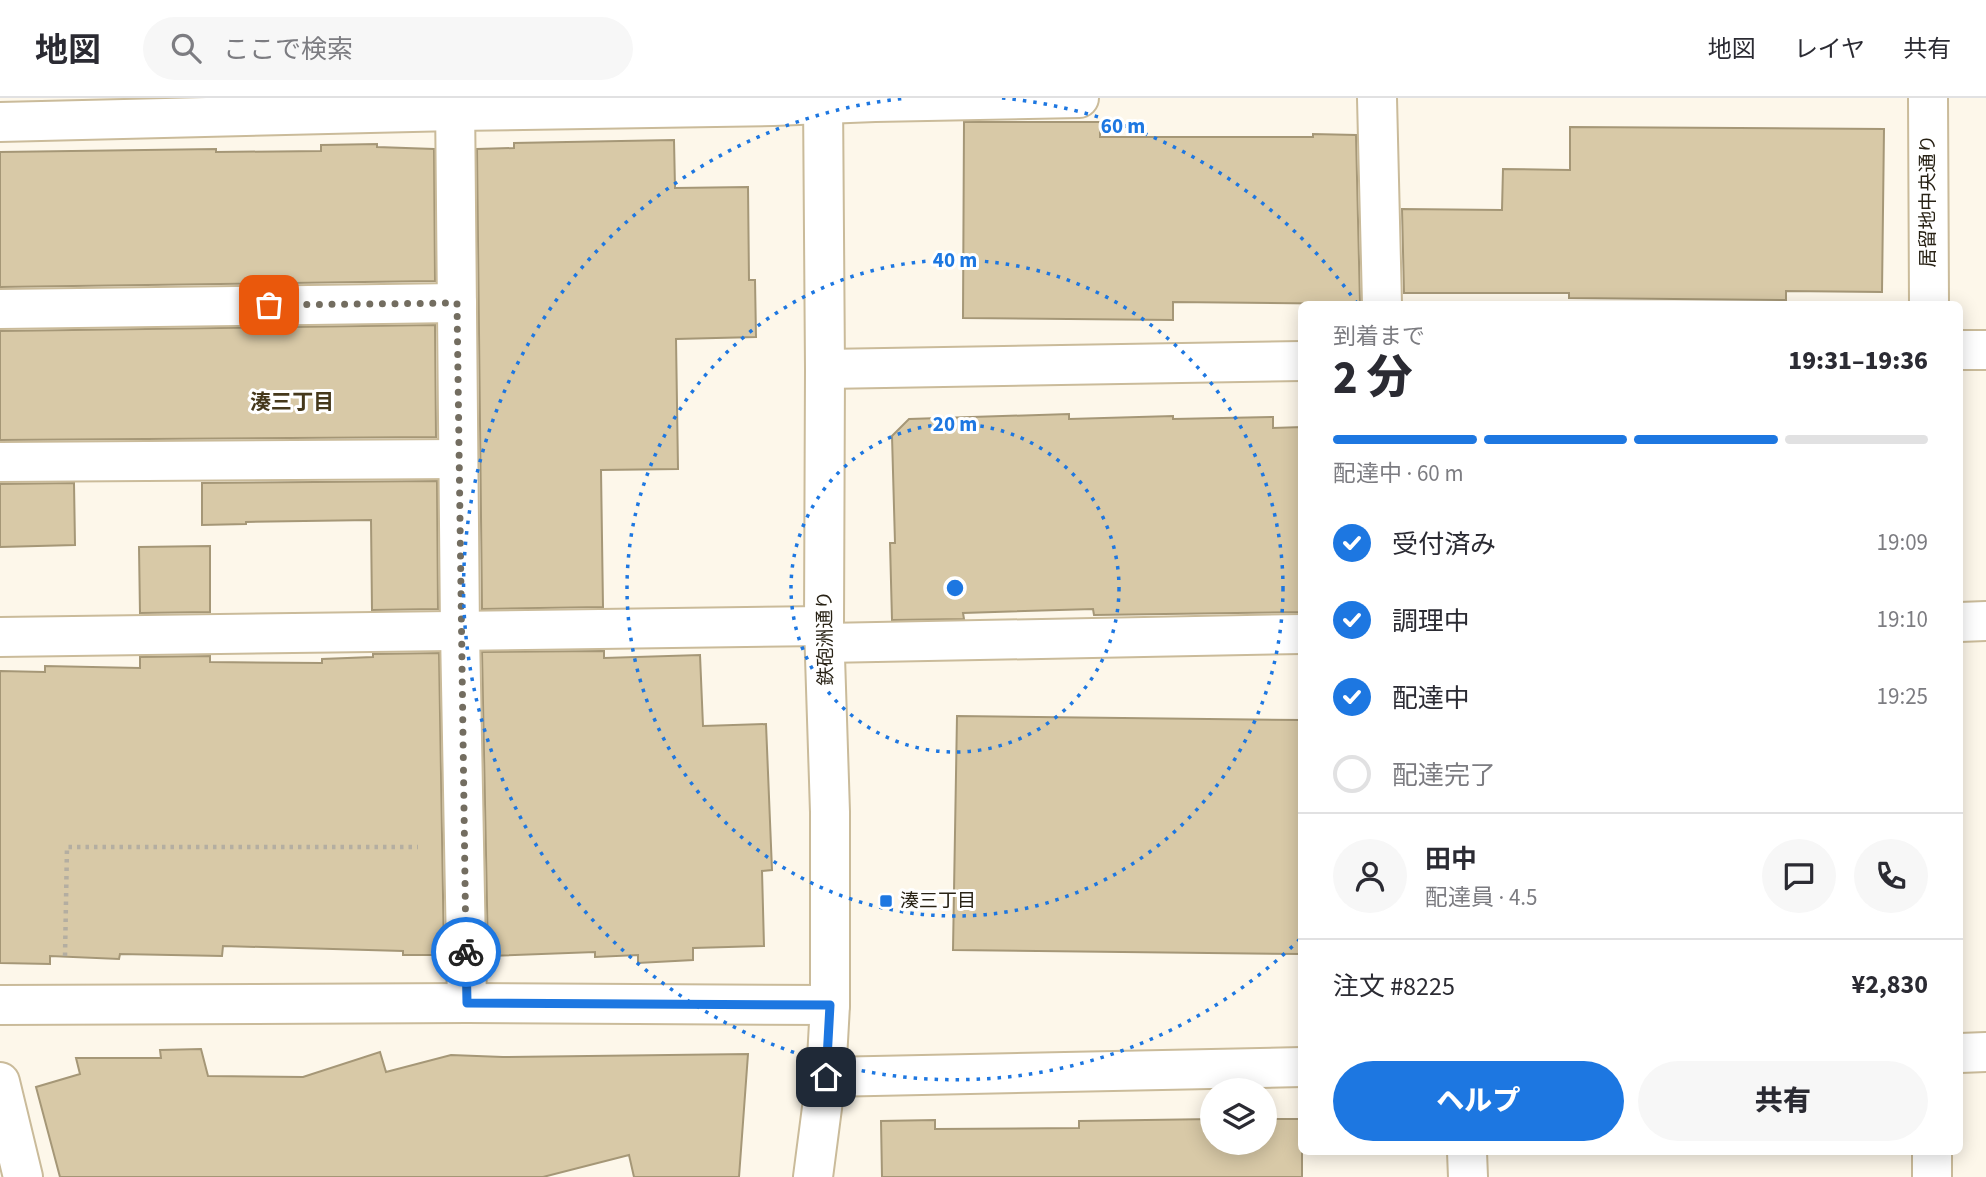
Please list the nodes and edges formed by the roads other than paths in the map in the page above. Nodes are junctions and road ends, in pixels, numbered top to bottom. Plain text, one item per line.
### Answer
1 (1079, 98) edge
2 (1377, 98) edge
3 (1928, 98) edge
4 (823, 101) edge
5 (455, 104) edge
6 (0, 122) edge
7 (1382, 301) edge
8 (1928, 301) edge
9 (457, 303) junction
10 (0, 309) edge
11 (1963, 350) edge
12 (1986, 350) edge
13 (1298, 361) edge
14 (825, 369) junction
15 (458, 459) junction
16 (0, 462) edge
17 (1986, 621) edge
18 (1963, 622) edge
19 (460, 631) junction
20 (825, 634) junction
21 (1298, 634) edge
22 (0, 637) edge
23 (467, 1003) junction
24 (0, 1005) edge
25 (830, 1005) junction
26 (1986, 1052) edge
27 (1963, 1053) edge
28 (1298, 1067) edge
29 (826, 1077) junction
30 (0, 1082) edge
31 (1468, 1155) edge
32 (1932, 1155) edge
33 (14, 1167) edge
34 (813, 1177) edge
35 (1468, 1177) edge
36 (1932, 1177) edge

1 - 4 street
2 - 7 street
3 - 8 street, 居留地中央通り
4 - 5 street
4 - 14 street, 鉄砲洲通り
5 - 6 street
5 - 9 street
9 - 10 street
9 - 15 street
11 - 12 street
13 - 14 street
14 - 20 street, 鉄砲洲通り
15 - 16 street
15 - 19 street
17 - 18 street
19 - 20 street
19 - 22 street
19 - 23 street
20 - 21 street
20 - 25 street, 鉄砲洲通り
23 - 24 street
23 - 25 street
25 - 29 street, 鉄砲洲通り
26 - 27 street
28 - 29 street
29 - 34 street, 鉄砲洲通り
30 - 33 street
31 - 35 street
32 - 36 street

